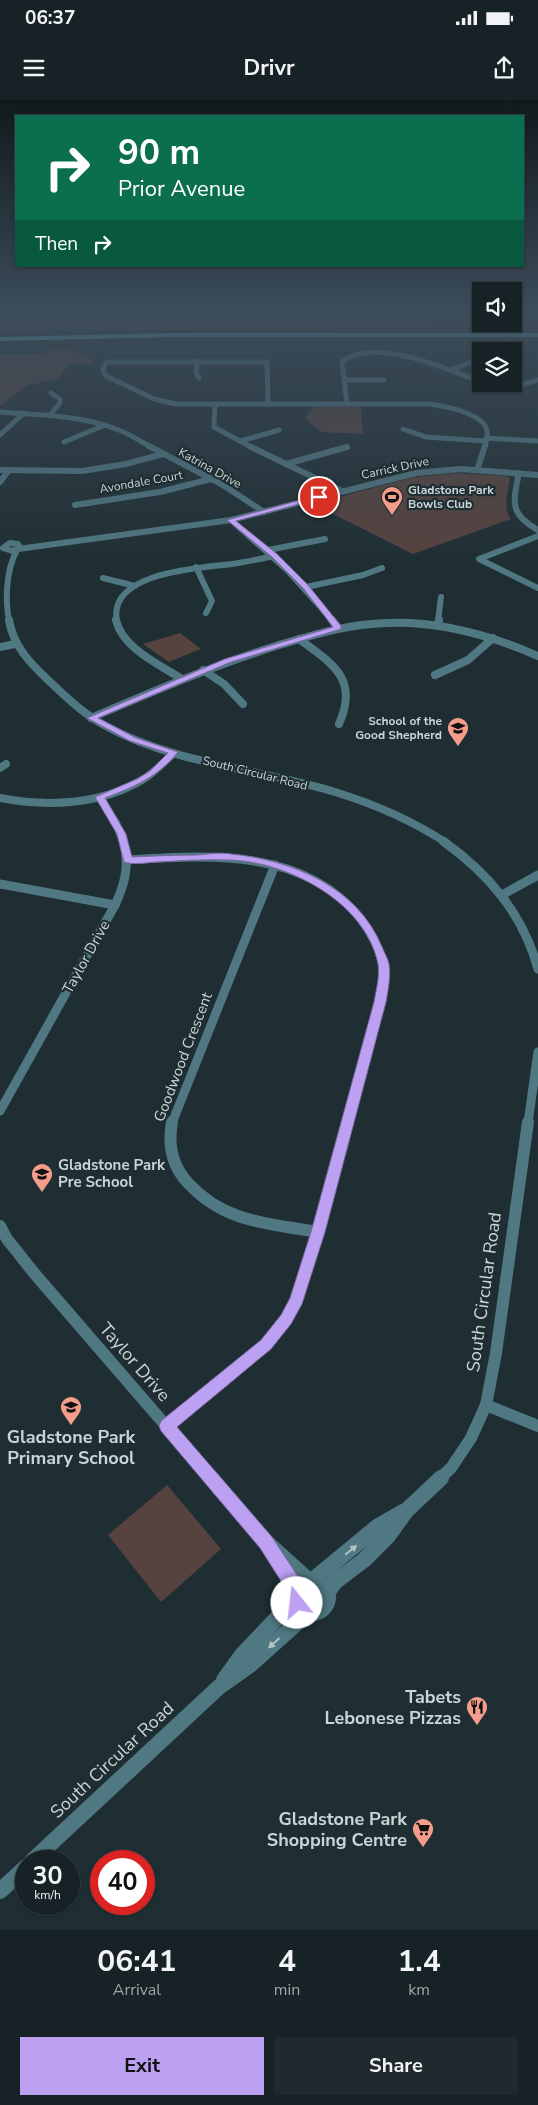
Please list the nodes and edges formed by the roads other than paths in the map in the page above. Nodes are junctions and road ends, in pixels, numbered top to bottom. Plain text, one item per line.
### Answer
1 (54, 394) edge
2 (146, 394) edge
3 (268, 394) edge
4 (346, 394) edge
5 (215, 404) junction
6 (268, 404) junction
7 (347, 404) junction
8 (0, 412) edge
9 (24, 413) junction
10 (50, 415) junction
11 (105, 425) junction
12 (403, 429) dead end
13 (279, 430) dead end
14 (0, 436) edge
15 (485, 440) junction
16 (240, 441) junction
17 (538, 441) edge
18 (64, 442) dead end
19 (347, 448) dead end
20 (163, 454) junction
21 (286, 464) junction
22 (0, 470) edge
23 (9, 470) junction
24 (477, 470) junction
25 (519, 474) junction
26 (538, 475) edge
27 (211, 479) junction
28 (0, 482) edge
29 (342, 491) junction
30 (74, 505) dead end
31 (264, 512) junction
32 (231, 520) junction
33 (538, 520) edge
34 (525, 523) junction
35 (538, 530) edge
36 (538, 536) edge
37 (325, 539) dead end
38 (3, 548) edge
39 (18, 548) junction
40 (268, 550) junction
41 (274, 556) junction
42 (11, 562) junction
43 (196, 567) junction
44 (382, 568) dead end
45 (103, 578) dead end
46 (135, 586) junction
47 (306, 587) junction
48 (538, 588) edge
49 (441, 597) dead end
50 (206, 613) dead end
51 (438, 626) junction
52 (338, 628) junction
53 (493, 638) junction
54 (299, 639) junction
55 (15, 644) junction
56 (0, 647) edge
57 (538, 656) edge
58 (203, 670) junction
59 (435, 676) dead end
60 (182, 678) junction
61 (243, 704) dead end
62 (91, 718) junction
63 (339, 724) dead end
64 (174, 752) junction
65 (100, 797) junction
66 (0, 798) edge
67 (128, 860) junction
68 (275, 865) junction
69 (538, 875) edge
70 (0, 884) edge
71 (502, 895) junction
72 (115, 905) junction
73 (538, 969) edge
74 (538, 1052) edge
75 (0, 1111) edge
76 (0, 1226) edge
77 (318, 1232) junction
78 (486, 1405) junction
79 (166, 1426) junction
80 (538, 1426) edge
81 (406, 1511) junction
82 (303, 1587) junction
83 (327, 1594) junction
84 (312, 1614) junction
85 (219, 1687) junction
86 (44, 1850) edge
87 (15, 1878) edge
88 (0, 1892) edge

1 - 10 street
2 - 5 street
3 - 6 street
4 - 7 street
5 - 6 street
5 - 16 street
6 - 7 street
7 - 15 street
8 - 9 street, Katrina Drive
9 - 10 street, Katrina Drive
9 - 14 street
10 - 11 street, Katrina Drive
11 - 18 street
11 - 20 street, Katrina Drive
12 - 15 street
13 - 16 street
15 - 17 street
15 - 24 street
16 - 21 street
19 - 21 street
20 - 23 street
20 - 27 street, Katrina Drive
21 - 29 street
22 - 23 street
23 - 28 street
24 - 25 street, Carrick Drive
24 - 29 street, Carrick Drive
25 - 26 street, Carrick Drive
25 - 34 street
27 - 30 street, Avondale Court
27 - 31 street, Katrina Drive
29 - 31 street, Carrick Drive
31 - 32 street, Carrick Drive
32 - 39 street, Carrick Drive
32 - 40 street
33 - 34 street
34 - 35 street
36 - 48 street
37 - 40 street
38 - 39 street, Carrick Drive
38 - 42 street
39 - 42 street, South Circular Road
40 - 41 street
41 - 43 street
41 - 47 street
42 - 55 street, South Circular Road
43 - 46 street
43 - 50 street
44 - 47 street
45 - 46 street
46 - 60 street
47 - 52 street
49 - 51 street
51 - 52 street
51 - 53 street
52 - 54 street
53 - 57 street
53 - 59 street
54 - 58 street
54 - 63 street
55 - 56 street
55 - 62 street, South Circular Road
58 - 60 street
58 - 61 street
60 - 62 street
62 - 64 street, South Circular Road
64 - 65 street
64 - 71 street, South Circular Road
65 - 66 street
65 - 67 street, Taylor Drive
67 - 68 street
67 - 72 street, Taylor Drive
68 - 77 street
68 - 77 street, Goodwood Crescent
69 - 71 street
70 - 72 street
71 - 73 street, South Circular Road
72 - 75 street, Taylor Drive
74 - 78 street, South Circular Road
76 - 79 street, Taylor Drive
77 - 79 street
78 - 80 street
78 - 81 street, South Circular Road
79 - 82 street, Taylor Drive
82 -> 81 street, South Circular Road
81 - 83 street, South Circular Road
82 - 83 street
82 - 84 street
82 - 85 street, South Circular Road
83 - 84 street, South Circular Road
84 -> 85 street, South Circular Road
85 - 86 street, South Circular Road
87 - 88 street

